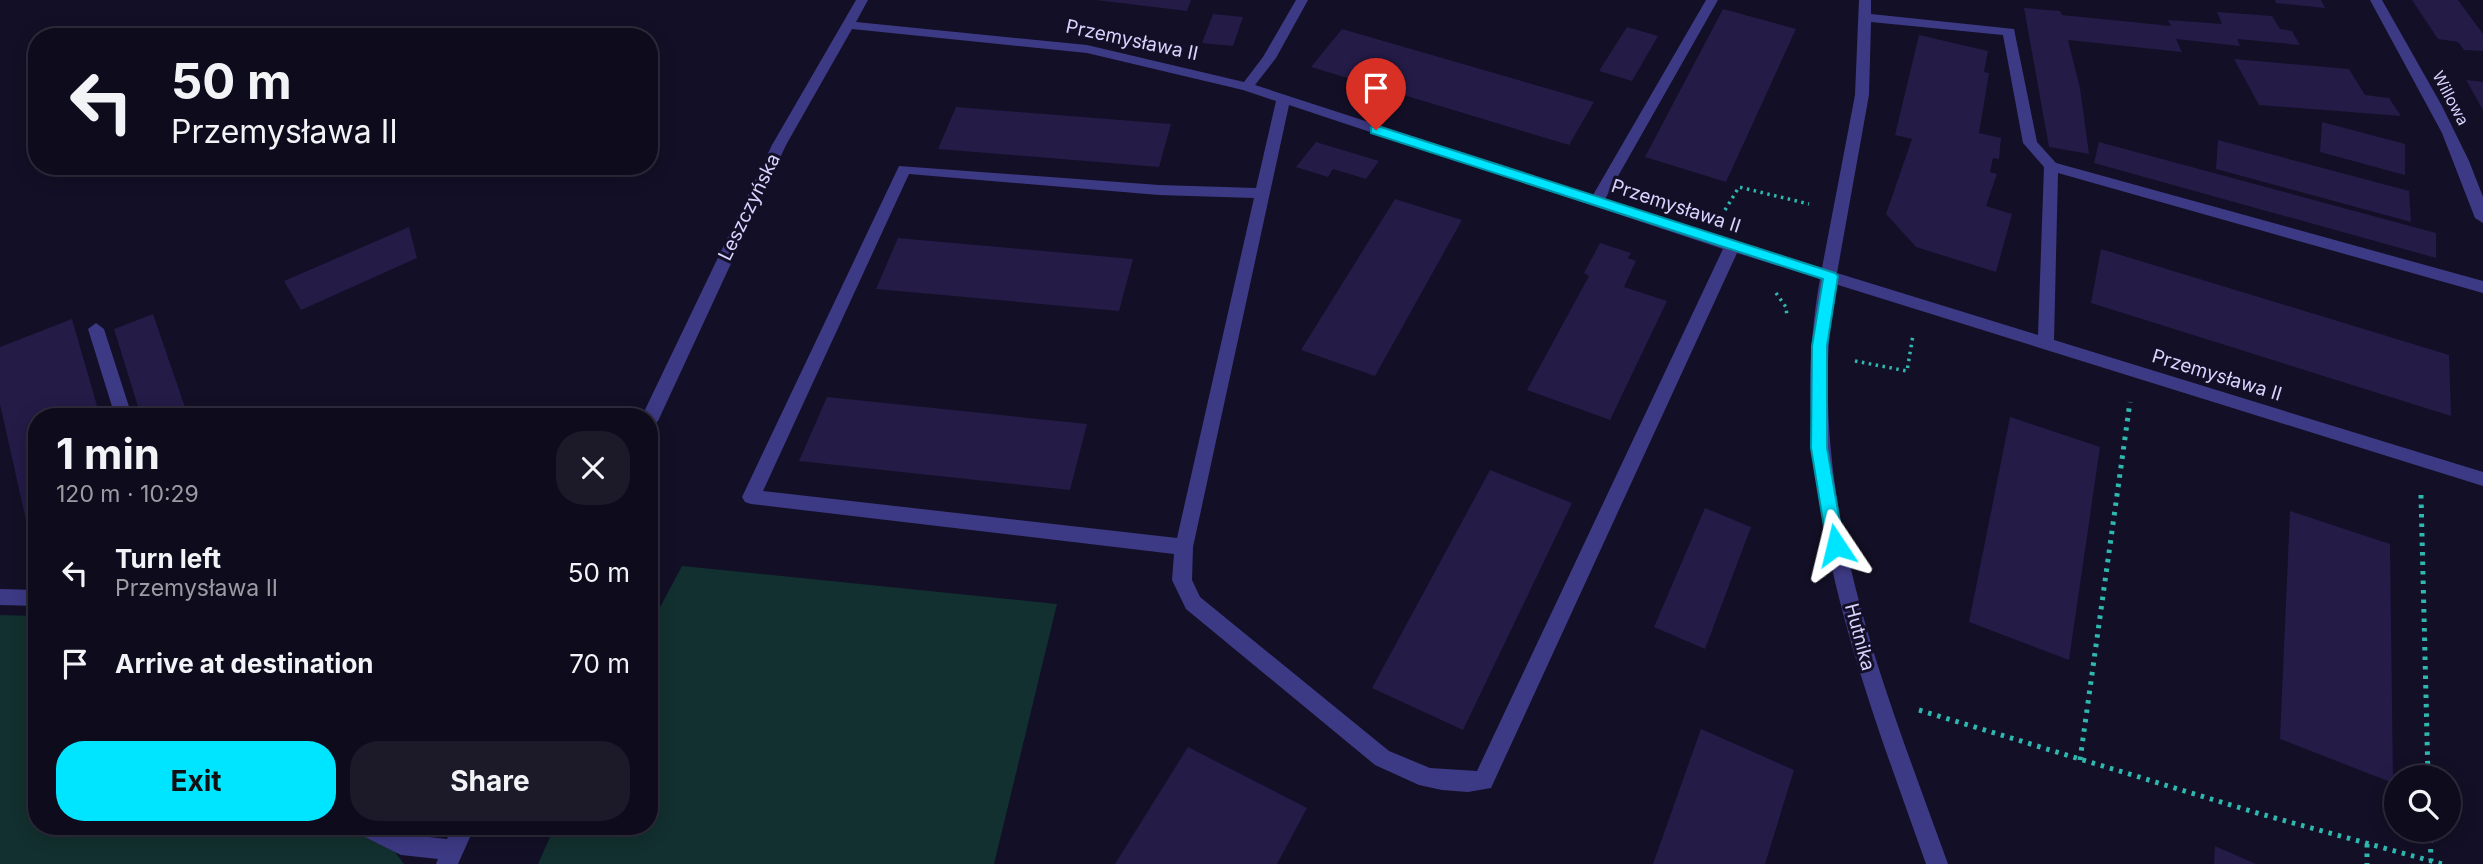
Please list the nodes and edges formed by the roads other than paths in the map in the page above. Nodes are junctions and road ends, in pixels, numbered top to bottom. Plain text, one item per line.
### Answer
1 (862, 0) edge
2 (1302, 0) edge
3 (1712, 0) edge
4 (1865, 0) edge
5 (2376, 0) edge
6 (1865, 17) junction
7 (846, 25) junction
8 (1247, 87) junction
9 (1283, 100) junction
10 (2051, 166) junction
11 (1263, 193) junction
12 (1596, 202) junction
13 (2483, 218) edge
14 (1732, 246) junction
15 (1830, 276) junction
16 (2483, 287) edge
17 (96, 329) dead end
18 (2046, 343) junction
19 (121, 408) edge
20 (655, 408) edge
21 (2483, 479) edge
22 (1184, 547) junction
23 (0, 580) edge
24 (8, 597) edge
25 (28, 598) edge
26 (383, 835) edge
27 (460, 835) edge
28 (450, 857) edge
29 (1937, 864) edge

1 - 7 street, Leszczyńska
2 - 8 street
3 - 12 street
4 - 6 street, Hutnika
5 - 13 street, Willowa
6 - 10 street
6 - 15 street, Hutnika
7 - 8 street, Przemysława II
7 - 20 street, Leszczyńska
8 - 9 street, Przemysława II
9 - 11 street
9 - 12 street, Przemysława II
10 - 16 street
10 - 18 street
11 - 22 street
11 - 22 street
12 - 14 street, Przemysława II
14 - 15 street, Przemysława II
14 - 22 street
15 - 18 street, Przemysława II
15 - 29 street, Hutnika
17 - 19 street
18 - 21 street, Przemysława II
23 - 24 street
24 - 25 street
26 - 28 street
27 - 28 street

